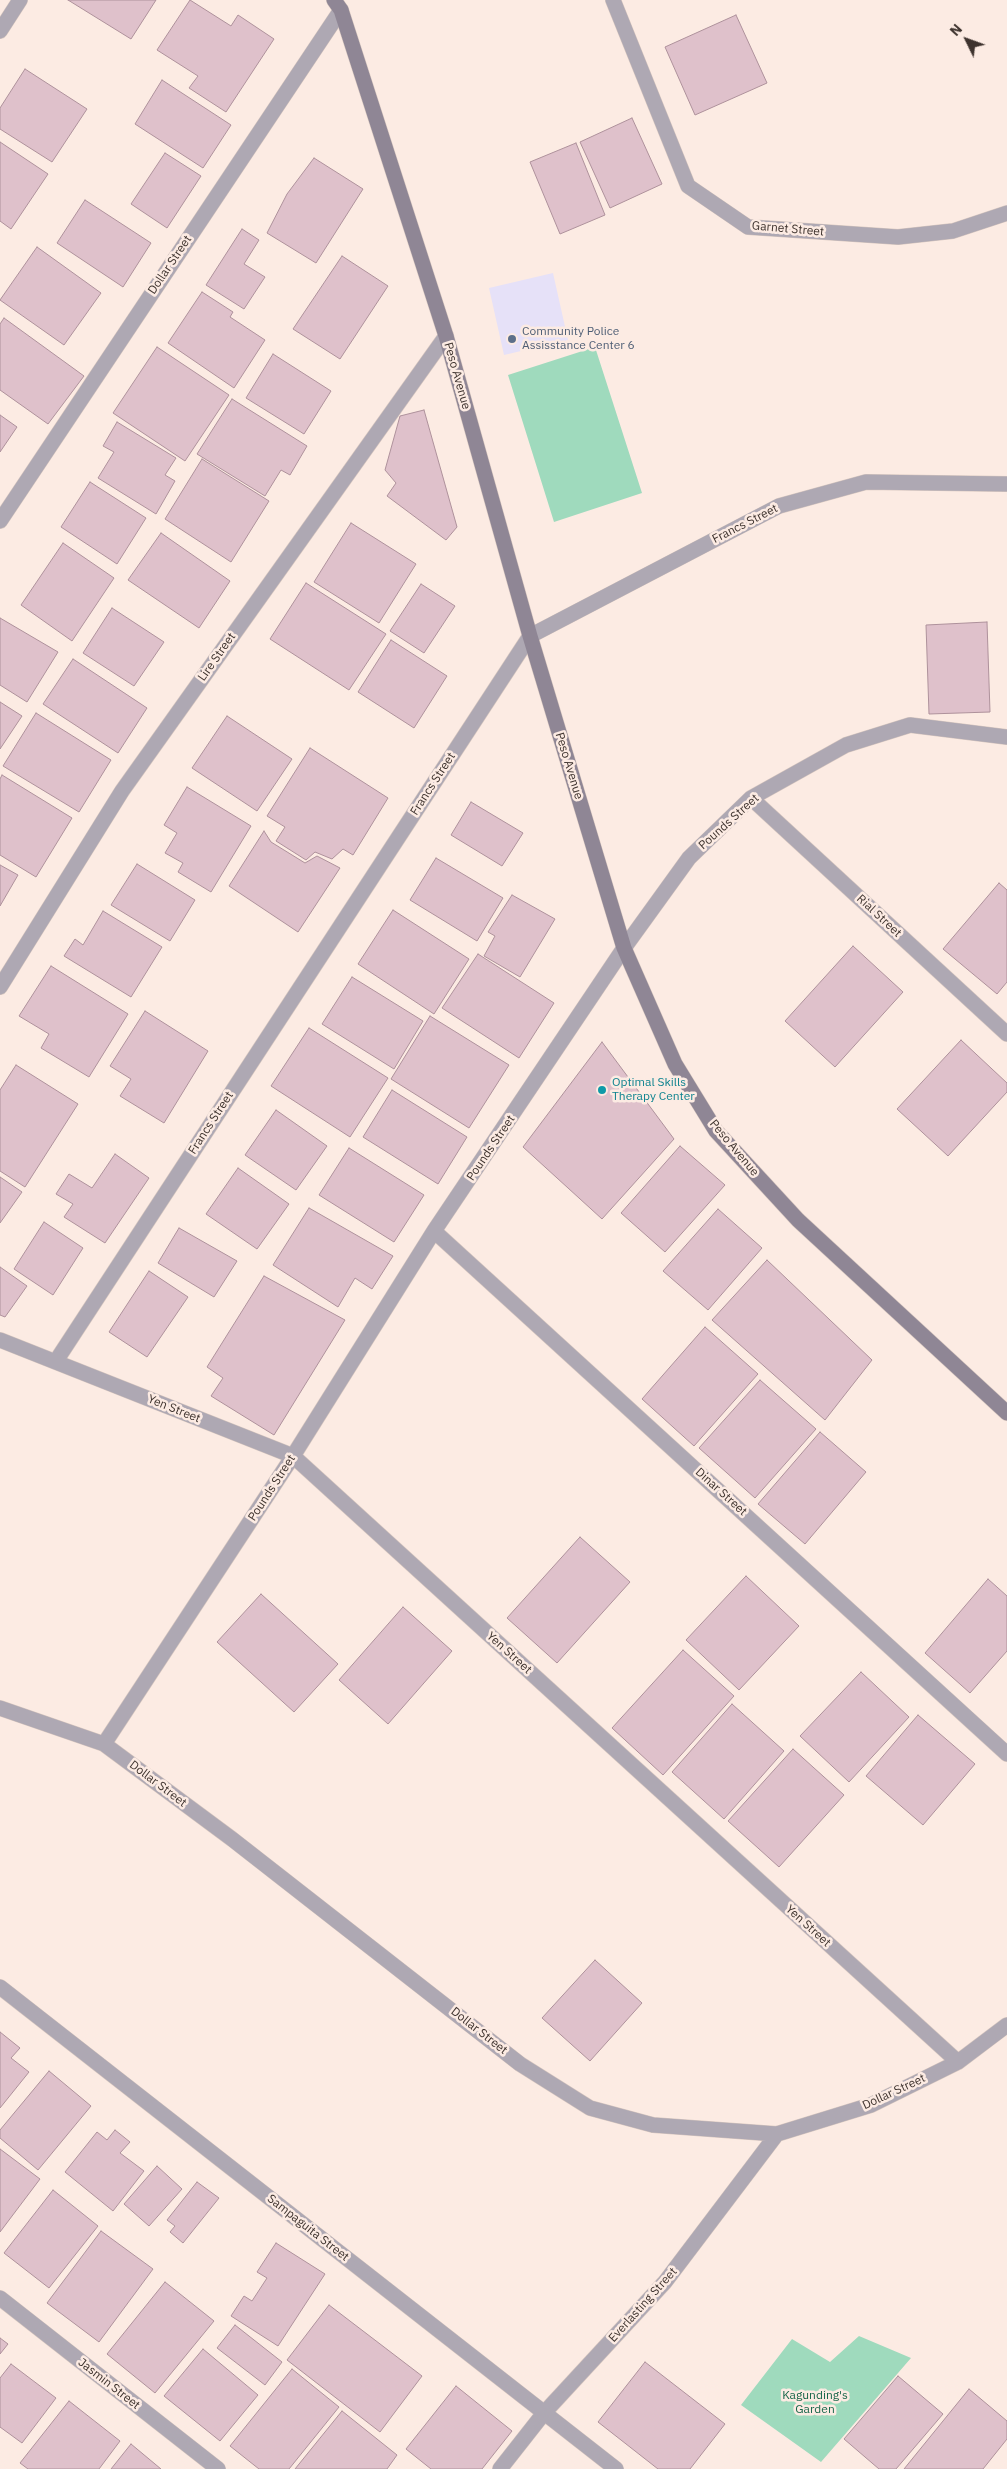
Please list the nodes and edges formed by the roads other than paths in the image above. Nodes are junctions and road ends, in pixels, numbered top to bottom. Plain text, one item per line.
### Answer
1 (20, 0) edge
2 (613, 0) edge
3 (338, 5) edge
4 (0, 31) edge
5 (1007, 213) edge
6 (446, 336) junction
7 (1007, 484) edge
8 (0, 521) edge
9 (530, 636) junction
10 (1007, 738) edge
11 (751, 798) junction
12 (624, 948) junction
13 (0, 987) edge
14 (1007, 1034) edge
15 (434, 1231) junction
16 (0, 1340) edge
17 (56, 1361) junction
18 (1007, 1413) edge
19 (293, 1456) junction
20 (0, 1708) edge
21 (104, 1744) junction
22 (1007, 1754) edge
23 (0, 1987) edge
24 (1007, 2025) edge
25 (958, 2062) junction
26 (777, 2134) junction
27 (0, 2298) edge
28 (544, 2413) junction
29 (218, 2469) edge
30 (500, 2469) edge
31 (616, 2469) edge

1 - 4 street
2 - 5 street, Garnet Street
3 - 6 street, Peso Avenue
3 - 8 street, Dollar Street
6 - 9 street, Peso Avenue
6 - 13 street, Lire Street
7 - 9 street, Francs Street
9 - 12 street, Peso Avenue
9 - 17 street, Francs Street
10 - 11 street, Pounds Street
11 - 12 street, Pounds Street
11 - 14 street, Rial Street
12 - 15 street, Pounds Street
12 - 18 street, Peso Avenue
15 - 19 street, Pounds Street
15 - 22 street, Dinar Street
16 - 17 street, Yen Street
17 - 19 street, Yen Street
19 - 21 street, Pounds Street
19 - 25 street, Yen Street
20 - 21 street, Dollar Street
21 - 26 street, Dollar Street
23 - 28 street, Sampaguita Street
24 - 25 street, Dollar Street
25 - 26 street, Dollar Street
26 - 28 street, Everlasting Street
27 - 29 street, Jasmin Street
28 - 30 street, Everlasting Street
28 - 31 street, Sampaguita Street

